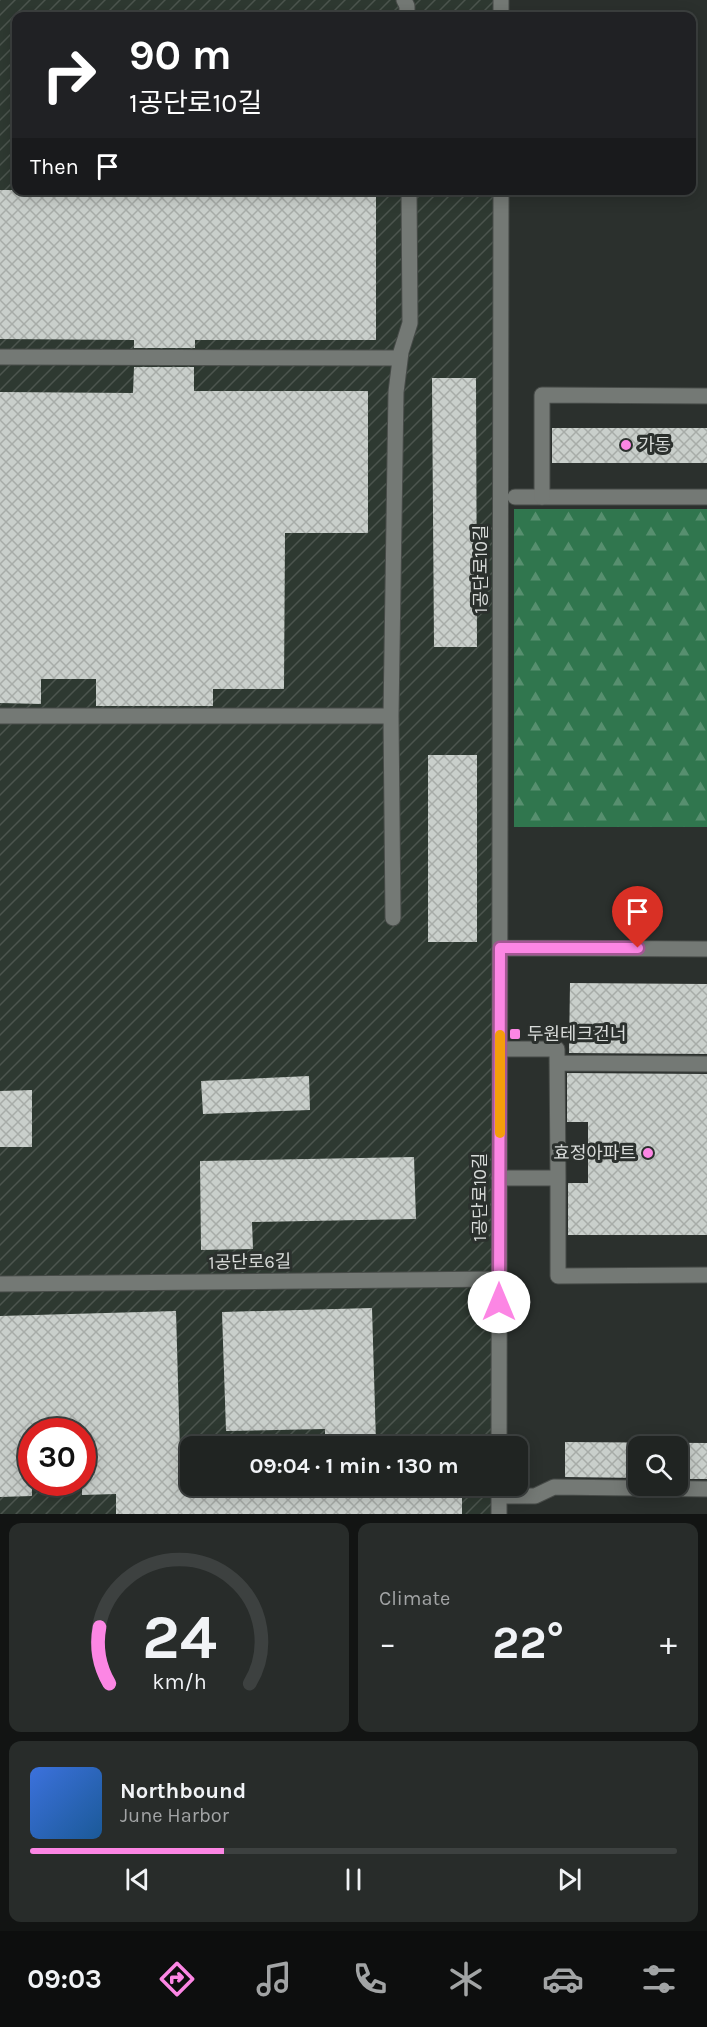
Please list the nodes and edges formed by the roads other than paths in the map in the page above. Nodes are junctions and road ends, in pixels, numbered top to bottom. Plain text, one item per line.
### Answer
1 (408, 195) edge
2 (501, 195) edge
3 (0, 357) edge
4 (400, 358) junction
5 (707, 396) edge
6 (542, 496) junction
7 (707, 496) edge
8 (515, 497) dead end
9 (0, 716) edge
10 (391, 716) junction
11 (393, 918) dead end
12 (500, 948) junction
13 (707, 949) edge
14 (500, 1049) junction
15 (558, 1063) junction
16 (707, 1064) edge
17 (499, 1178) junction
18 (558, 1178) junction
19 (707, 1275) edge
20 (499, 1279) junction
21 (0, 1284) edge
22 (499, 1436) edge
23 (707, 1489) edge
24 (528, 1495) edge
25 (499, 1496) edge
26 (499, 1514) edge

1 - 4 street
2 - 12 street, 1공단로10길
3 - 4 street
4 - 10 street
5 - 6 street
6 - 7 street
6 - 8 street
9 - 10 street
10 - 11 street
12 - 13 street
12 - 14 street, 1공단로10길
14 - 15 street
14 - 17 street, 1공단로10길
15 - 16 street
15 - 18 street
17 - 18 street
17 - 20 street, 1공단로10길
18 - 19 street
20 - 21 street, 1공단로6길
20 - 22 street, 1공단로10길
23 - 24 street
25 - 26 street

